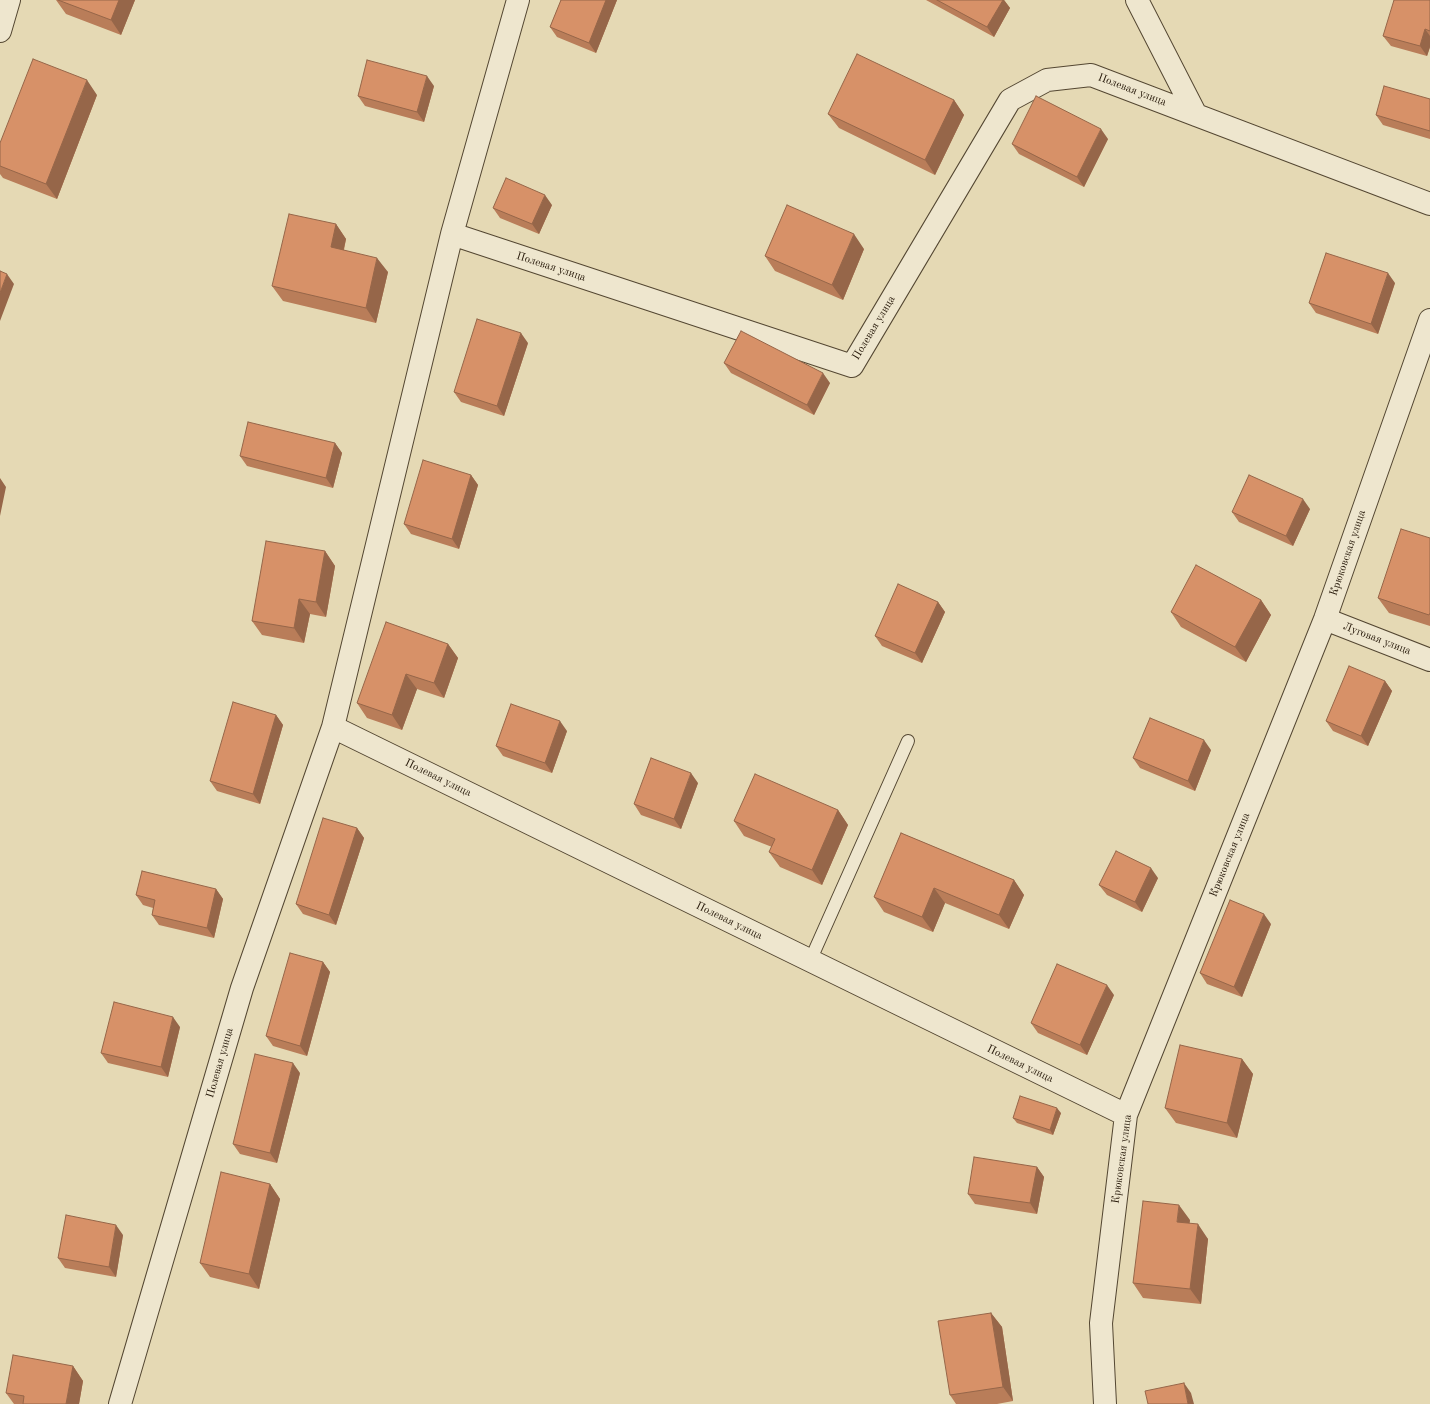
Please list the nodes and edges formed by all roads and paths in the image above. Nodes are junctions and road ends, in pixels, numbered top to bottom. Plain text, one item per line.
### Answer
1 (9, 0) edge
2 (518, 0) edge
3 (1137, 0) edge
4 (0, 31) edge
5 (1196, 115) junction
6 (1430, 204) edge
7 (452, 234) junction
8 (1430, 320) edge
9 (1325, 619) junction
10 (1430, 660) edge
11 (333, 727) junction
12 (908, 741) dead end
13 (810, 961) junction
14 (1126, 1115) junction
15 (120, 1404) edge
16 (1105, 1404) edge

1 - 4 street
2 - 7 street, Полевая улица
3 - 5 street
5 - 6 street, Полевая улица
5 - 7 street, Полевая улица
7 - 11 street, Полевая улица
8 - 9 street, Крюковская улица
9 - 10 street, Луговая улица
9 - 14 street, Крюковская улица
11 - 13 street, Полевая улица
11 - 15 street, Полевая улица
12 - 13 lane
13 - 14 street, Полевая улица
14 - 16 street, Крюковская улица

